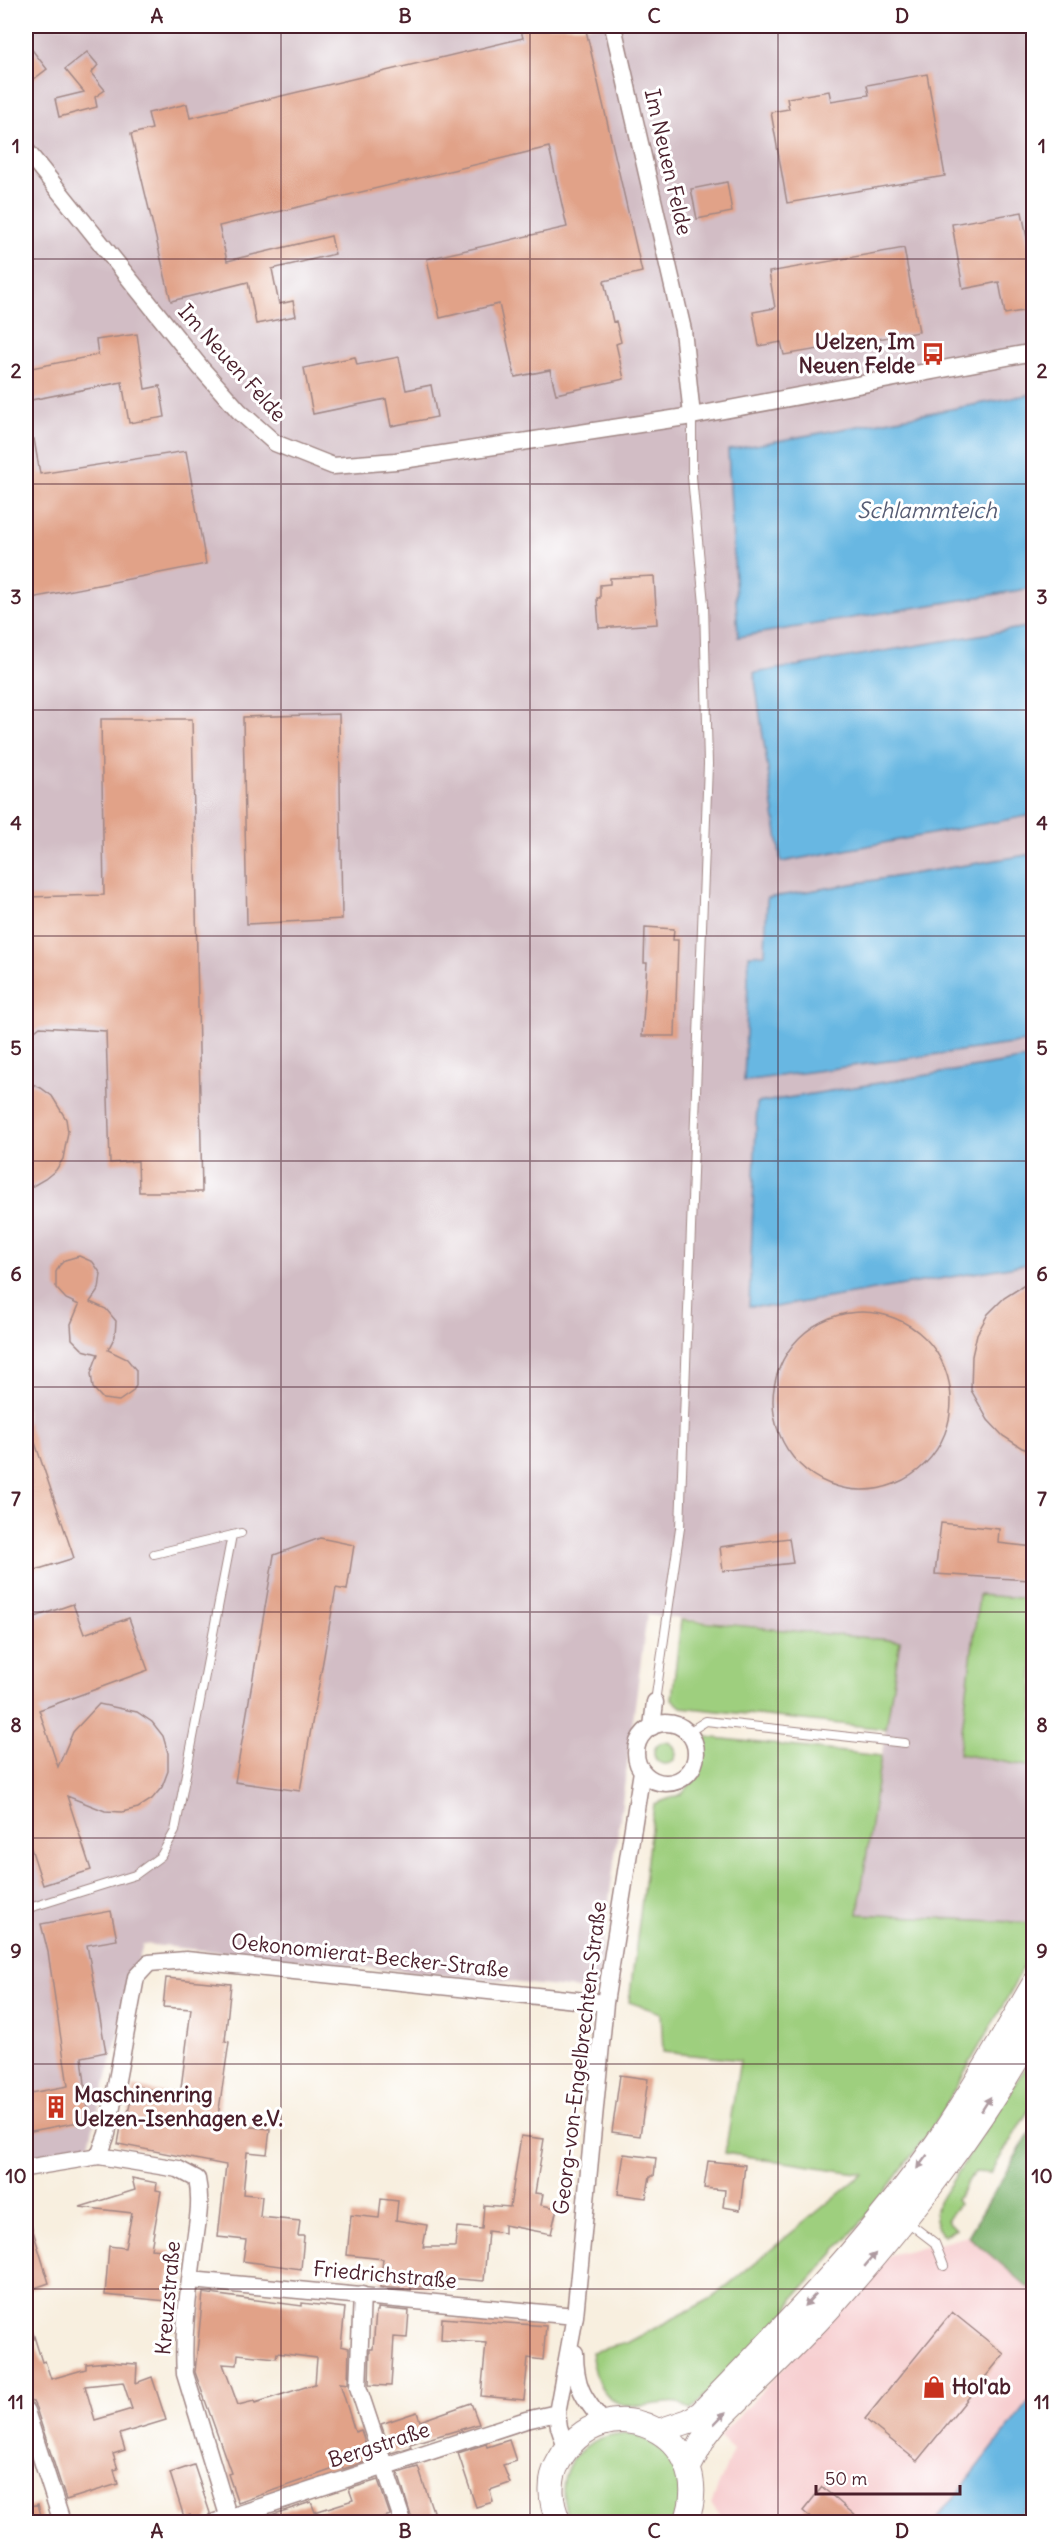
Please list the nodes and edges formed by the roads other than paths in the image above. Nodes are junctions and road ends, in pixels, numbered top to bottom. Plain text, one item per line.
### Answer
1 (613, 26) edge
2 (26, 150) edge
3 (1034, 352) edge
4 (692, 416) junction
5 (154, 1554) dead end
6 (655, 1702) joint
7 (652, 1727) junction
8 (687, 1733) junction
9 (905, 1743) dead end
10 (642, 1771) junction
11 (26, 1910) edge
12 (1034, 1984) edge
13 (605, 2003) junction
14 (1034, 2029) edge
15 (99, 2156) junction
16 (26, 2168) edge
17 (896, 2213) junction
18 (944, 2266) dead end
19 (190, 2280) junction
20 (362, 2295) junction
21 (575, 2316) junction
22 (26, 2411) edge
23 (557, 2413) junction
24 (604, 2423) junction
25 (659, 2431) junction
26 (566, 2448) junction
27 (384, 2467) junction
28 (689, 2467) junction
29 (692, 2518) edge
30 (225, 2521) edge
31 (62, 2523) edge
32 (403, 2523) edge
33 (559, 2523) edge

1 - 4 street, Im Neuen Felde
2 - 4 street, Im Neuen Felde
3 - 4 street, Im Neuen Felde
4 - 6 lane
5 - 11 lane
6 - 7 street, Georg-von-Engelbrechten-Straße
7 - 8 street
7 - 10 street, Georg-von-Engelbrechten-Straße
8 - 9 lane
8 - 10 street
10 - 13 street, Georg-von-Engelbrechten-Straße
12 -> 17 main road
13 - 15 street, Oekonomierat-Becker-Straße
13 - 21 street, Georg-von-Engelbrechten-Straße
17 -> 14 main road
15 - 16 street
15 - 19 street, Kreuzstraße
17 - 18 lane
17 -> 25 main road
28 -> 17 main road
19 - 20 street, Friedrichstraße
19 - 30 street, Kreuzstraße
20 - 21 street, Friedrichstraße
20 - 27 street
21 - 23 street, Georg-von-Engelbrechten-Straße
21 - 24 street, Georg-von-Engelbrechten-Straße
22 - 31 street
23 - 26 street, Georg-von-Engelbrechten-Straße
23 - 27 street, Bergstraße
24 - 25 main road
24 - 26 main road
25 - 28 main road
26 - 33 main road
27 - 30 street, Bergstraße
27 - 32 street
28 - 29 main road

